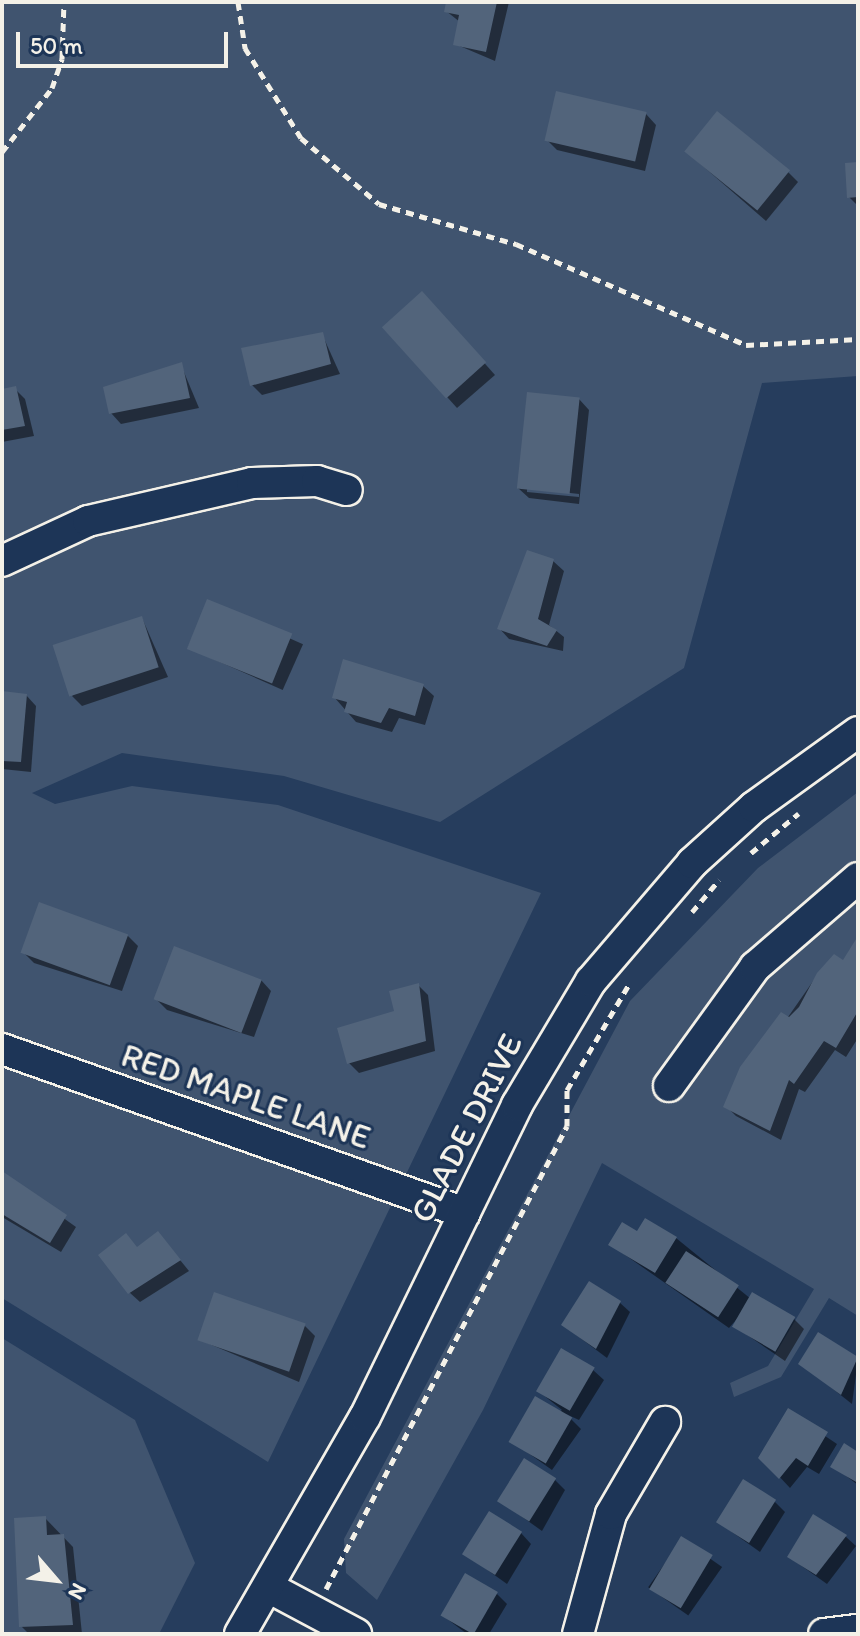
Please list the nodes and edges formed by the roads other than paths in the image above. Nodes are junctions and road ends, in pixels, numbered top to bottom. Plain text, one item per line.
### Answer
1 (347, 490) dead end
2 (2, 561) edge
3 (858, 732) edge
4 (858, 878) edge
5 (2, 1049) edge
6 (669, 1086) dead end
7 (465, 1213) junction
8 (665, 1422) dead end
9 (268, 1587) junction
10 (858, 1630) edge
11 (240, 1634) edge
12 (356, 1634) edge
13 (578, 1634) edge
14 (824, 1634) edge

1 - 2 street
3 - 7 street, GLADE DRIVE
4 - 6 street
5 - 7 street, RED MAPLE LANE
7 - 9 street, GLADE DRIVE
8 - 13 street
9 - 11 street, GLADE DRIVE
9 - 12 street
10 - 14 street

